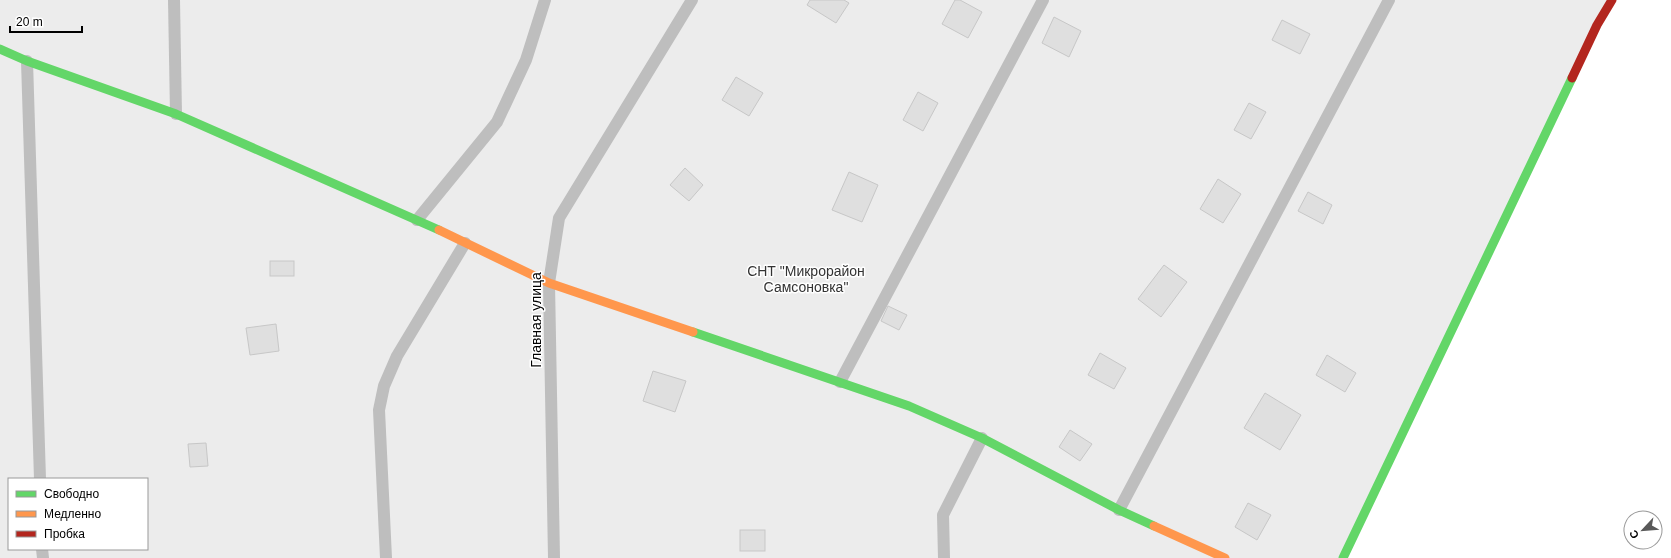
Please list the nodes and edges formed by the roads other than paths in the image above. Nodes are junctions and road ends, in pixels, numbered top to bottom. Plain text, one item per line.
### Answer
1 (174, 0) edge
2 (544, 0) edge
3 (692, 0) edge
4 (1043, 0) edge
5 (1389, 0) edge
6 (1612, 0) edge
7 (0, 49) edge
8 (27, 61) junction
9 (176, 114) junction
10 (417, 220) junction
11 (465, 243) junction
12 (549, 283) junction
13 (840, 382) junction
14 (982, 438) junction
15 (40, 478) edge
16 (1119, 510) junction
17 (386, 558) edge
18 (554, 558) edge
19 (944, 558) edge
20 (1225, 558) edge
21 (1343, 558) edge

1 - 9 lane
2 - 10 lane
3 - 12 lane, Главная улица
4 - 13 lane
5 - 16 lane
6 - 21 street
7 - 8 street
8 - 9 street
8 - 15 lane
9 - 10 street
10 - 11 street
11 - 12 street
11 - 17 lane
12 - 13 street
12 - 18 lane, Главная улица
13 - 14 street
14 - 16 street
14 - 19 lane
16 - 20 street

